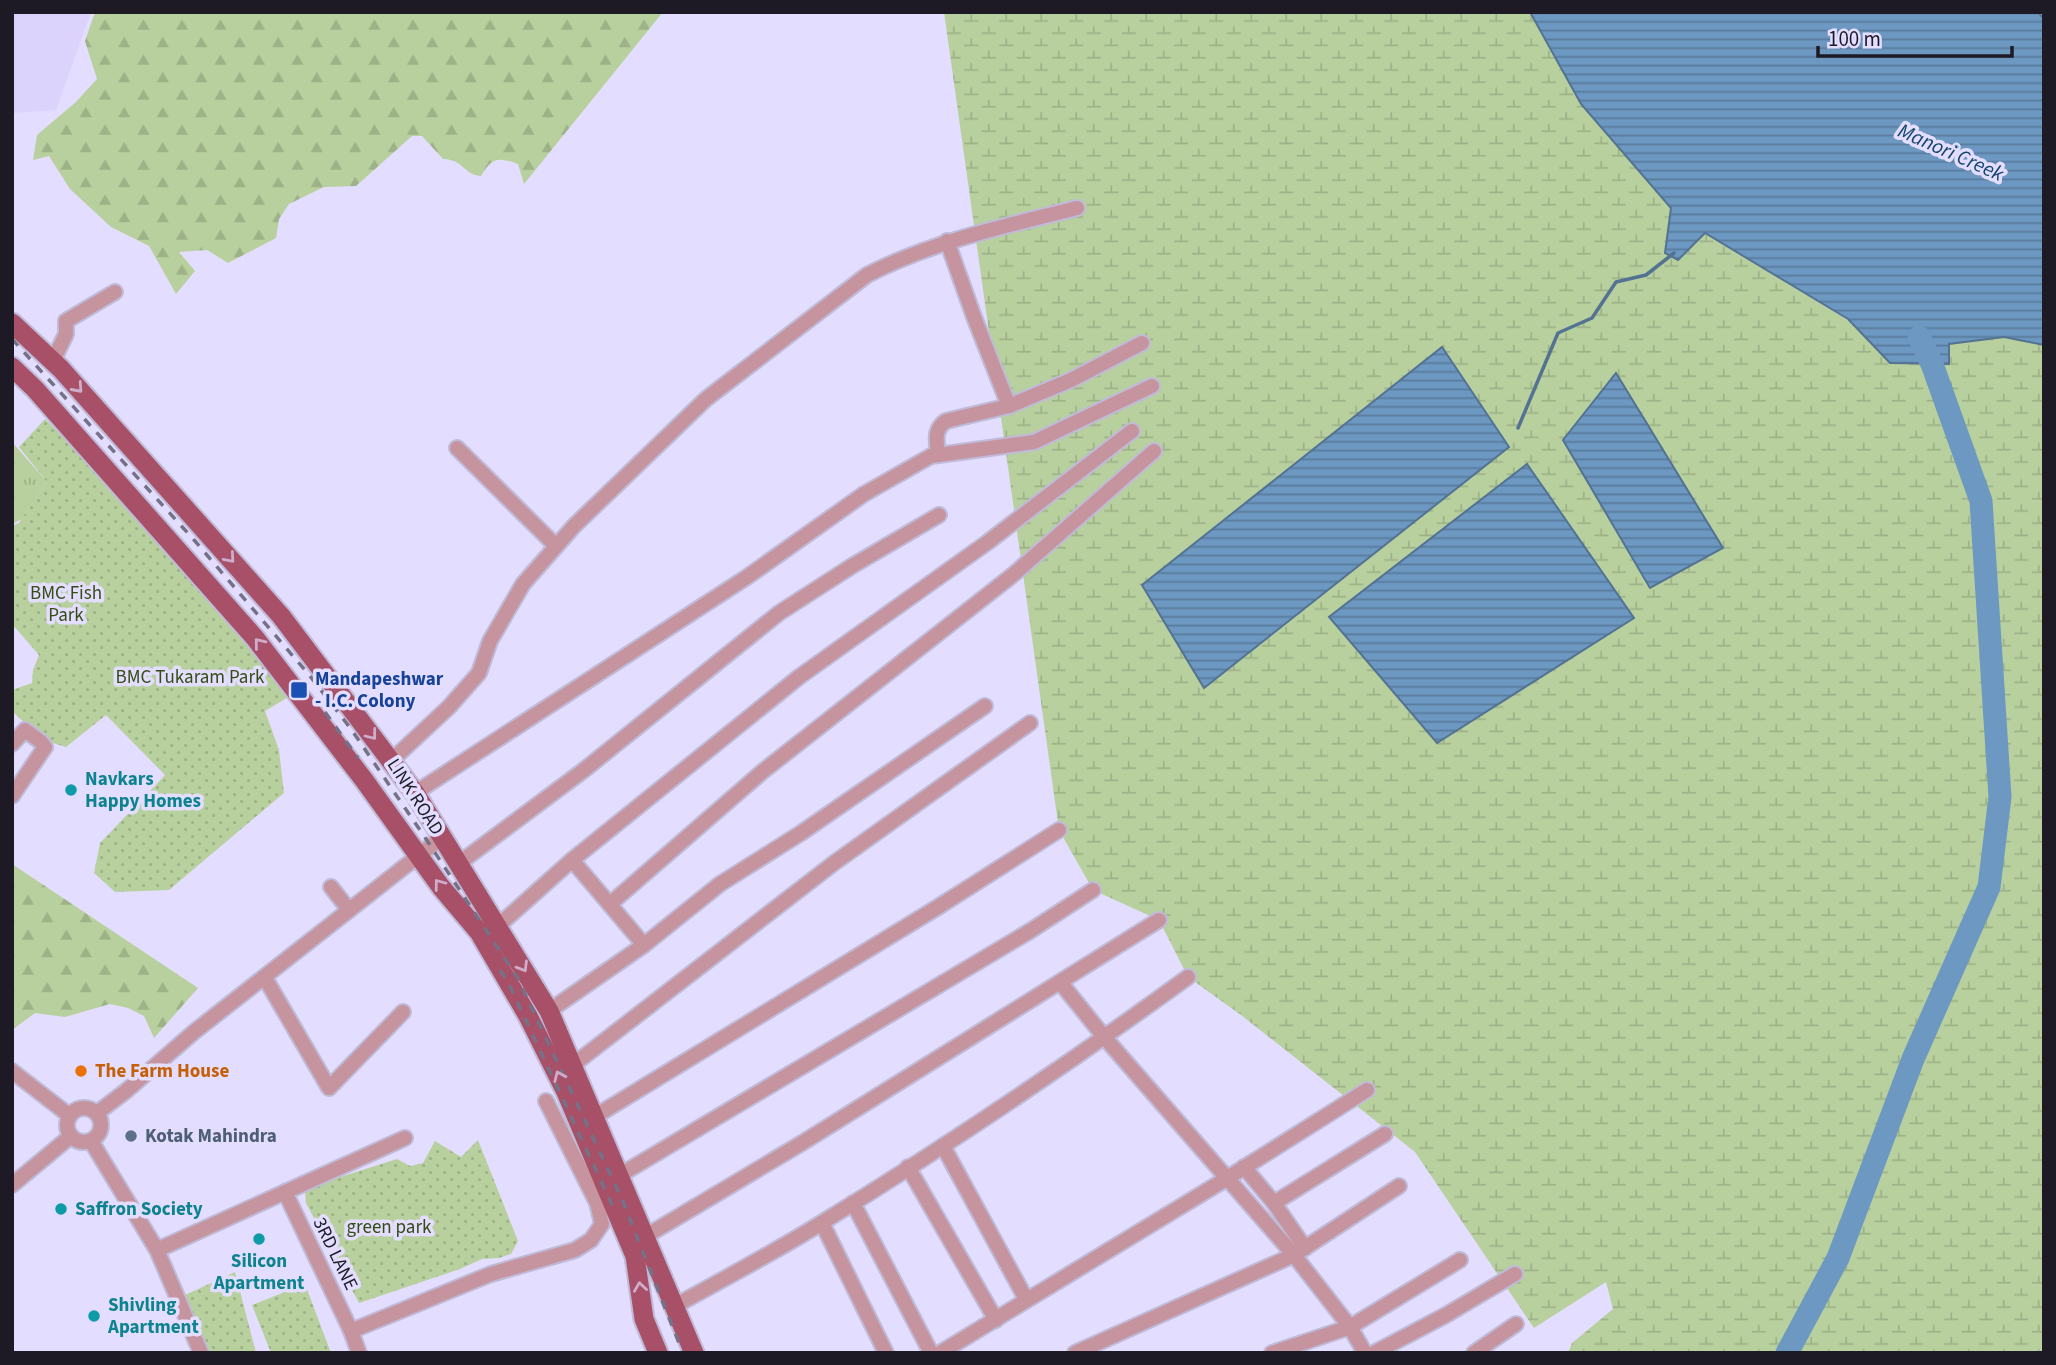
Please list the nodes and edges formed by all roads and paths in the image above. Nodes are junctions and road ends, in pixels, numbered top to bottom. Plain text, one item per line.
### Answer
1 (1077, 208) dead end
2 (947, 241) junction
3 (115, 292) dead end
4 (12, 323) edge
5 (1142, 343) dead end
6 (53, 361) junction
7 (12, 367) edge
8 (1152, 386) dead end
9 (1009, 406) junction
10 (1132, 430) dead end
11 (457, 448) dead end
12 (1154, 451) dead end
13 (938, 455) junction
14 (939, 515) dead end
15 (556, 546) junction
16 (985, 706) dead end
17 (1030, 723) dead end
18 (12, 744) edge
19 (392, 760) junction
20 (415, 793) junction
21 (12, 796) edge
22 (1059, 830) dead end
23 (441, 838) junction
24 (417, 855) junction
25 (572, 860) junction
26 (458, 864) junction
27 (334, 885) dead end
28 (1093, 890) dead end
29 (610, 904) junction
30 (351, 908) junction
31 (1159, 920) dead end
32 (498, 926) junction
33 (644, 945) junction
34 (1188, 977) dead end
35 (265, 978) junction
36 (1060, 982) junction
37 (549, 1011) junction
38 (403, 1012) dead end
39 (1105, 1038) junction
40 (573, 1065) junction
41 (12, 1070) edge
42 (1367, 1090) dead end
43 (546, 1101) dead end
44 (97, 1113) junction
45 (70, 1116) junction
46 (594, 1116) junction
47 (1385, 1134) dead end
48 (71, 1136) junction
49 (405, 1138) dead end
50 (92, 1141) junction
51 (943, 1146) junction
52 (908, 1167) junction
53 (1244, 1167) junction
54 (620, 1175) junction
55 (1226, 1179) junction
56 (12, 1185) edge
57 (1399, 1186) dead end
58 (285, 1192) junction
59 (853, 1203) junction
60 (1274, 1203) junction
61 (822, 1223) junction
62 (646, 1236) junction
63 (157, 1250) junction
64 (1300, 1252) junction
65 (1460, 1260) dead end
66 (1516, 1274) dead end
67 (1026, 1299) junction
68 (675, 1306) junction
69 (996, 1320) junction
70 (1516, 1324) dead end
71 (1350, 1327) junction
72 (351, 1331) junction
73 (201, 1353) edge
74 (359, 1353) edge
75 (658, 1353) edge
76 (694, 1353) edge
77 (886, 1353) edge
78 (931, 1353) edge
79 (940, 1353) edge
80 (1075, 1353) edge
81 (1272, 1353) edge
82 (1365, 1353) edge
83 (1374, 1353) edge
84 (1474, 1353) edge

1 - 2 street
2 - 9 street
2 - 15 street
3 - 6 street
4 - 6 main road, LINK ROAD
5 - 9 street
6 -> 19 main road, LINK ROAD
24 -> 7 main road, LINK ROAD
8 - 13 street
9 - 13 street
10 - 25 street
11 - 15 street
12 - 29 street
13 - 20 street
14 - 26 street
15 - 19 street
16 - 33 street
17 - 40 street
18 - 21 street
19 - 20 main road, LINK ROAD
20 - 23 main road, LINK ROAD
22 - 46 street
23 - 24 street
23 - 26 main road, LINK ROAD
24 - 30 street
75 -> 24 main road, LINK ROAD
25 - 29 street
25 - 32 street
26 - 32 main road, LINK ROAD
27 - 30 street
28 - 54 street
29 - 33 street
30 - 35 street
31 - 36 street
32 -> 37 main road, LINK ROAD
33 - 37 street
34 - 39 street
35 - 38 street
35 - 44 street
36 - 39 street
36 - 62 street
37 - 40 main road, LINK ROAD
39 - 51 street
39 - 55 street
40 - 46 main road, LINK ROAD
41 - 45 street
42 - 53 street
43 - 72 street
44 - 45 street
44 - 50 street
45 - 48 street
46 - 54 main road, LINK ROAD
47 - 60 street
48 - 50 street
48 - 56 street
49 - 58 street
50 - 63 street
51 - 52 street
51 - 67 street
52 - 59 street
52 - 69 street
53 - 55 street
53 - 60 street
54 - 62 main road, LINK ROAD
55 - 64 street
55 - 67 street
57 - 64 street
58 - 63 street
58 - 72 street, 3RD LANE
59 - 61 street
59 - 78 street
60 - 64 street
61 - 68 street
61 - 77 street
62 - 68 main road, LINK ROAD
63 - 73 street
64 - 71 street
64 - 80 street
65 - 71 street
66 - 83 street
67 - 69 street
68 - 76 main road, LINK ROAD
69 - 79 street
70 - 84 street
71 - 81 street
71 - 82 street
72 - 74 street, 3RD LANE

